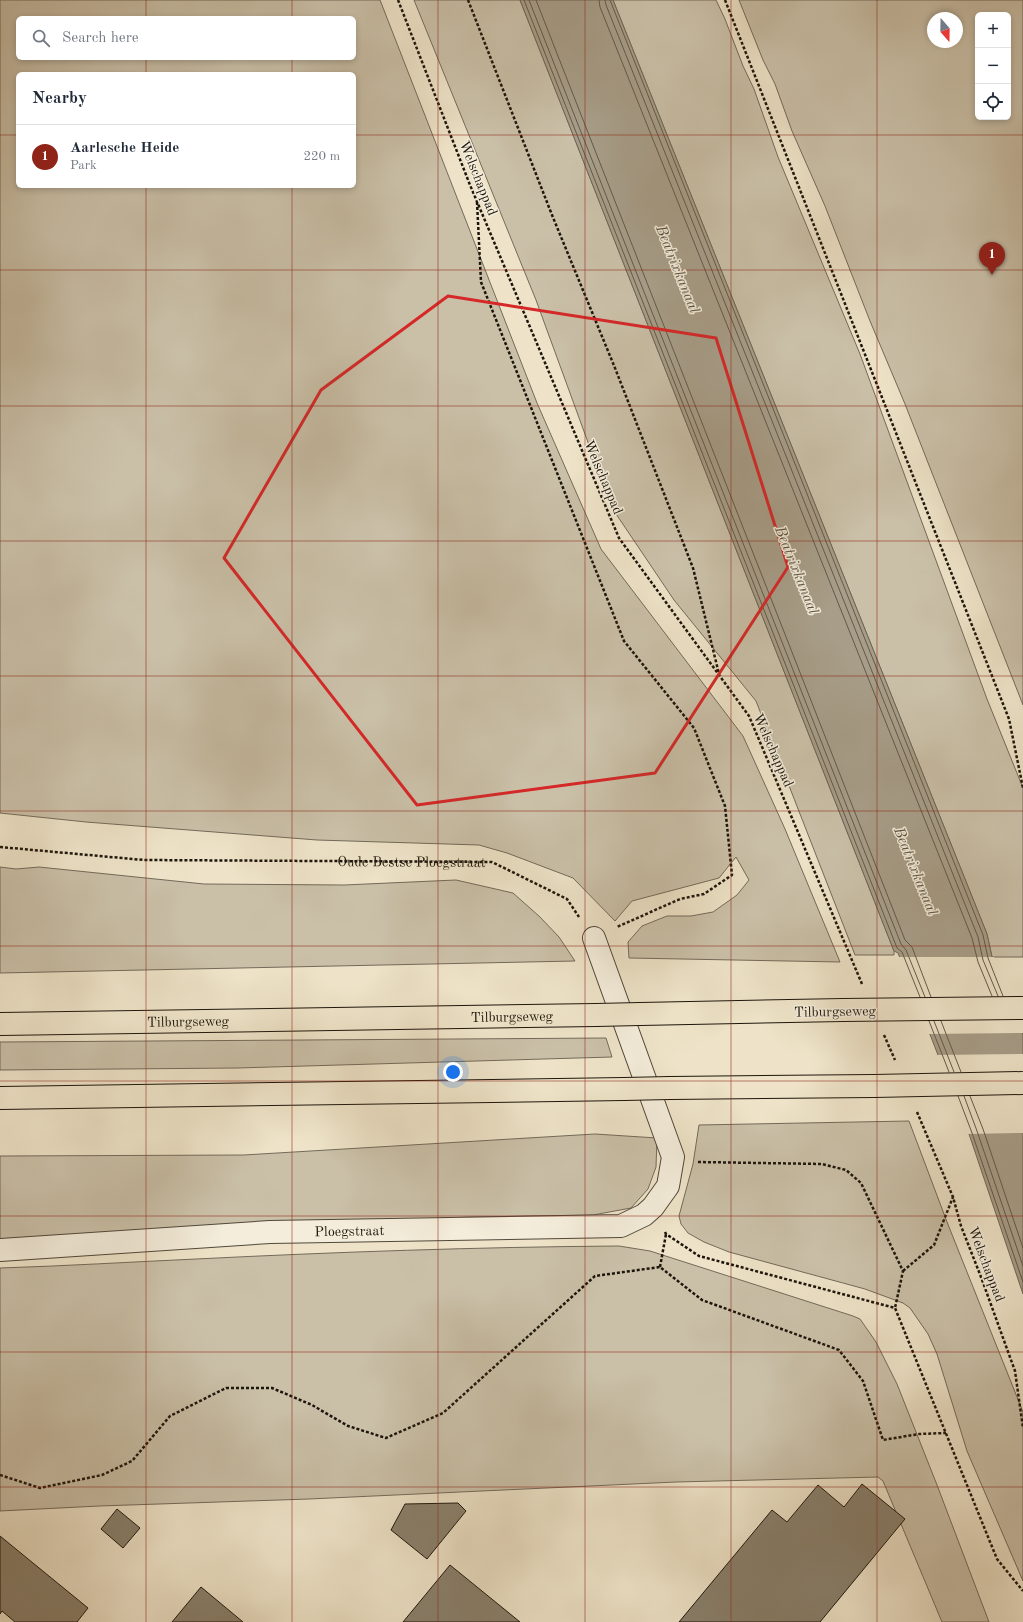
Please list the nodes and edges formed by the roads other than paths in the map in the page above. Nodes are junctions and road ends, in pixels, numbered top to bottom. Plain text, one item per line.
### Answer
1 (594, 938) road end
2 (1023, 1008) edge
3 (0, 1024) edge
4 (1023, 1084) edge
5 (0, 1098) edge
6 (0, 1250) edge

1 - 6 street, Ploegstraat
2 - 3 highway, Tilburgseweg, bridge
4 - 5 highway, bridge

